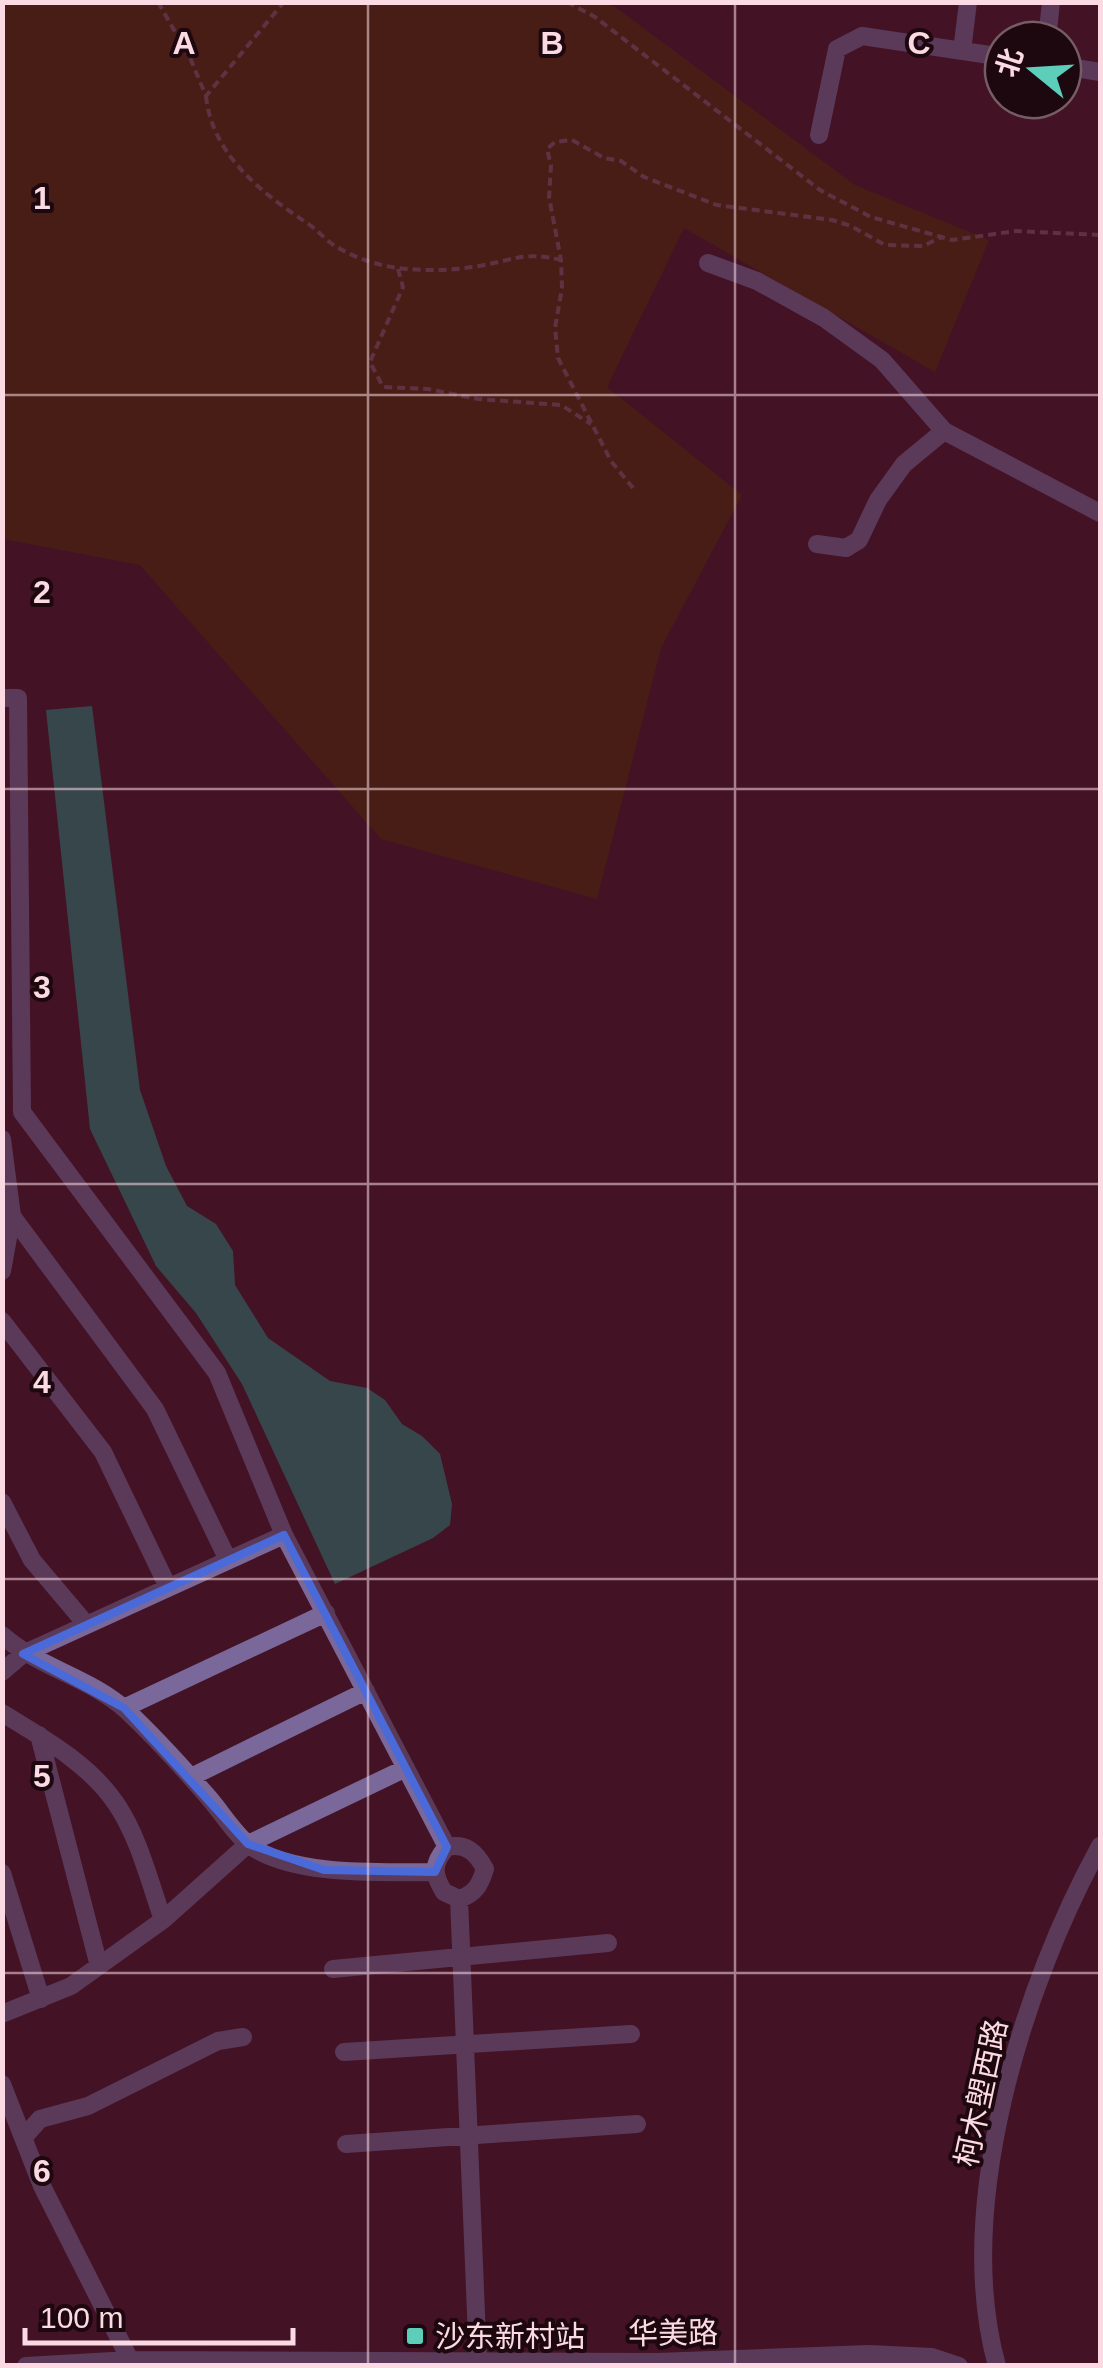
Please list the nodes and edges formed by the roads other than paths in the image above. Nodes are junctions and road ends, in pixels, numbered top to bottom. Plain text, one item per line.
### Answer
1 (968, 2) edge
2 (962, 51) junction
3 (983, 54) edge
4 (819, 135) dead end
5 (708, 263) dead end
6 (944, 430) junction
7 (1100, 513) edge
8 (817, 544) dead end
9 (2, 698) edge
10 (22, 1112) junction
11 (2, 1118) edge
12 (2, 1139) edge
13 (12, 1216) junction
14 (2, 1271) edge
15 (2, 1322) edge
16 (2, 1502) edge
17 (284, 1535) junction
18 (228, 1560) junction
19 (168, 1588) junction
20 (326, 1613) junction
21 (86, 1624) junction
22 (2, 1635) edge
23 (23, 1654) junction
24 (2, 1672) edge
25 (366, 1691) junction
26 (124, 1708) junction
27 (2, 1713) edge
28 (39, 1735) junction
29 (406, 1768) junction
30 (191, 1776) junction
31 (248, 1844) junction
32 (1100, 1846) edge
33 (446, 1847) junction
34 (436, 1872) junction
35 (2, 1873) edge
36 (459, 1899) junction
37 (163, 1920) junction
38 (608, 1943) dead end
39 (464, 1958) junction
40 (100, 1966) junction
41 (333, 1969) dead end
42 (41, 1999) junction
43 (2, 2014) edge
44 (630, 2034) dead end
45 (243, 2038) dead end
46 (466, 2042) junction
47 (344, 2052) dead end
48 (2, 2084) edge
49 (637, 2124) dead end
50 (470, 2136) junction
51 (24, 2137) junction
52 (346, 2144) dead end
53 (130, 2360) junction
54 (478, 2362) junction
55 (657, 2364) edge
56 (26, 2366) edge
57 (959, 2366) edge
58 (997, 2366) edge

1 - 2 street
2 - 3 street
2 - 4 street
5 - 6 street
6 - 7 street
6 - 8 street
9 - 10 street
10 - 11 street
10 - 17 street
12 - 13 street
13 - 14 street
13 - 18 street
15 - 19 street
16 - 21 street
17 - 18 street
17 - 20 street
18 - 19 street
19 - 21 street
20 - 25 street
20 - 26 street
21 - 23 street
22 - 23 street
23 - 24 street
23 - 26 street
25 - 29 street
25 - 30 street
26 - 30 street
27 - 28 street
28 - 37 street
28 - 40 street
29 - 31 street
29 - 33 street
30 - 31 street
31 - 34 street
31 - 37 street
32 - 58 street, 柯木塱西路
33 - 34 street
33 - 36 street
34 - 36 street
35 - 42 street
36 - 39 street
37 - 40 street
38 - 39 street
39 - 41 street
39 - 46 street
40 - 42 street
42 - 43 street
44 - 46 street
45 - 51 street
46 - 47 street
46 - 50 street
48 - 51 street
49 - 50 street
50 - 52 street
50 - 54 street
51 - 53 street
53 - 54 street, 华美路
53 - 56 street, 华美路
54 - 55 street, 华美路
55 - 57 street, 华美路

